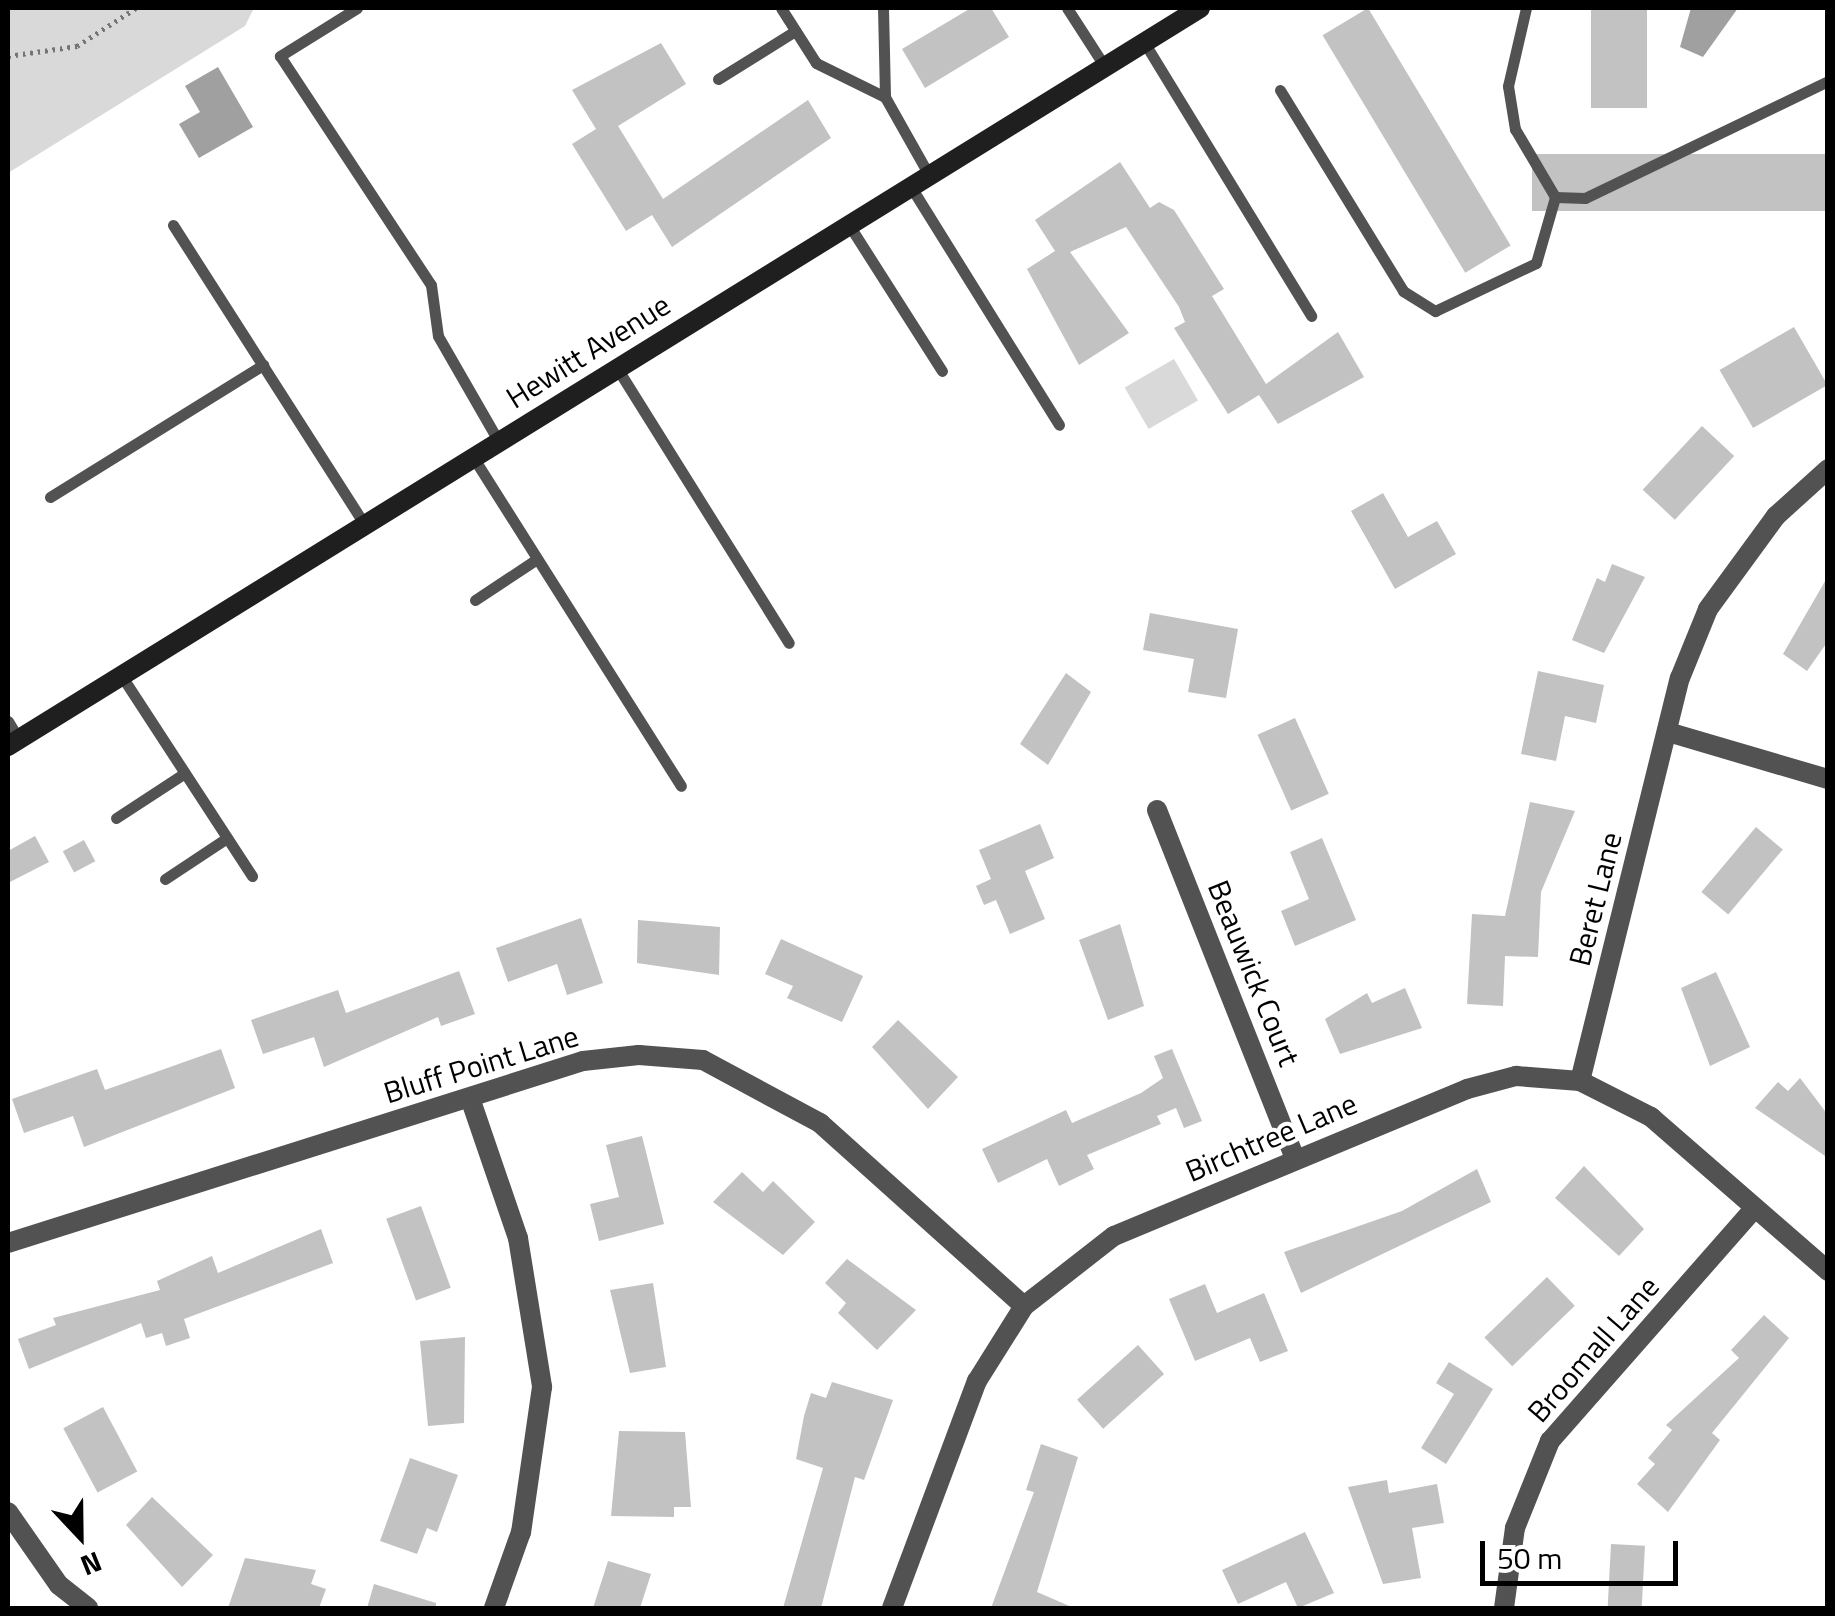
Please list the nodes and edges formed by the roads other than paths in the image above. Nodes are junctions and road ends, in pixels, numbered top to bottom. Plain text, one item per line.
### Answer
1 (357, 8) edge
2 (781, 8) edge
3 (883, 8) edge
4 (1067, 8) edge
5 (1200, 8) edge
6 (1526, 8) edge
7 (795, 31) junction
8 (1144, 42) junction
9 (1105, 67) junction
10 (718, 79) dead end
11 (1828, 82) edge
12 (1280, 90) dead end
13 (885, 97) junction
14 (930, 175) junction
15 (910, 187) junction
16 (1556, 197) junction
17 (174, 225) dead end
18 (849, 225) junction
19 (1312, 316) dead end
20 (263, 365) junction
21 (617, 368) junction
22 (942, 372) dead end
23 (1060, 425) dead end
24 (499, 442) junction
25 (473, 457) junction
26 (1828, 468) edge
27 (50, 497) dead end
28 (365, 525) junction
29 (537, 558) junction
30 (475, 600) dead end
31 (789, 643) dead end
32 (122, 675) junction
33 (1668, 732) junction
34 (11, 735) edge
35 (185, 772) junction
36 (1828, 779) edge
37 (680, 786) dead end
38 (1157, 810) dead end
39 (116, 818) dead end
40 (227, 838) junction
41 (252, 876) dead end
42 (164, 879) dead end
43 (1580, 1081) junction
44 (470, 1098) junction
45 (1294, 1158) junction
46 (1756, 1208) junction
47 (8, 1242) edge
48 (1828, 1272) edge
49 (1024, 1306) junction
50 (8, 1512) edge
51 (88, 1608) edge
52 (494, 1608) edge
53 (892, 1608) edge
54 (1504, 1608) edge

1 - 24 lane
2 - 7 lane
3 - 13 lane
4 - 9 lane
5 - 8 street, Hewitt Avenue
6 - 16 lane
7 - 10 lane
7 - 13 lane
8 - 9 street, Hewitt Avenue
8 - 19 lane
9 - 14 street, Hewitt Avenue
11 - 16 lane
12 - 16 lane
13 - 14 lane
14 - 15 street, Hewitt Avenue
15 - 18 street, Hewitt Avenue
15 - 23 lane
17 - 20 lane
18 - 21 street, Hewitt Avenue
18 - 22 lane
20 - 27 lane
20 - 28 lane
21 - 24 street, Hewitt Avenue
21 - 31 lane
24 - 25 street, Hewitt Avenue
25 - 28 street, Hewitt Avenue
25 - 29 lane
26 - 33 street, Beret Lane
28 - 32 street, Hewitt Avenue
29 - 30 lane
29 - 37 lane
32 - 34 street, Hewitt Avenue
32 - 35 lane
33 - 36 street
33 - 43 street, Beret Lane
35 - 39 lane
35 - 40 lane
38 - 45 street, Beauwick Court
40 - 41 lane
40 - 42 lane
43 - 45 street, Birchtree Lane
43 - 46 street, Birchtree Lane
44 - 47 street, Bluff Point Lane
44 - 49 street, Bluff Point Lane
44 - 52 street
45 - 49 street, Birchtree Lane
46 - 48 street, Birchtree Lane
46 - 54 street, Broomall Lane
49 - 53 street, Birchtree Lane
50 - 51 street

